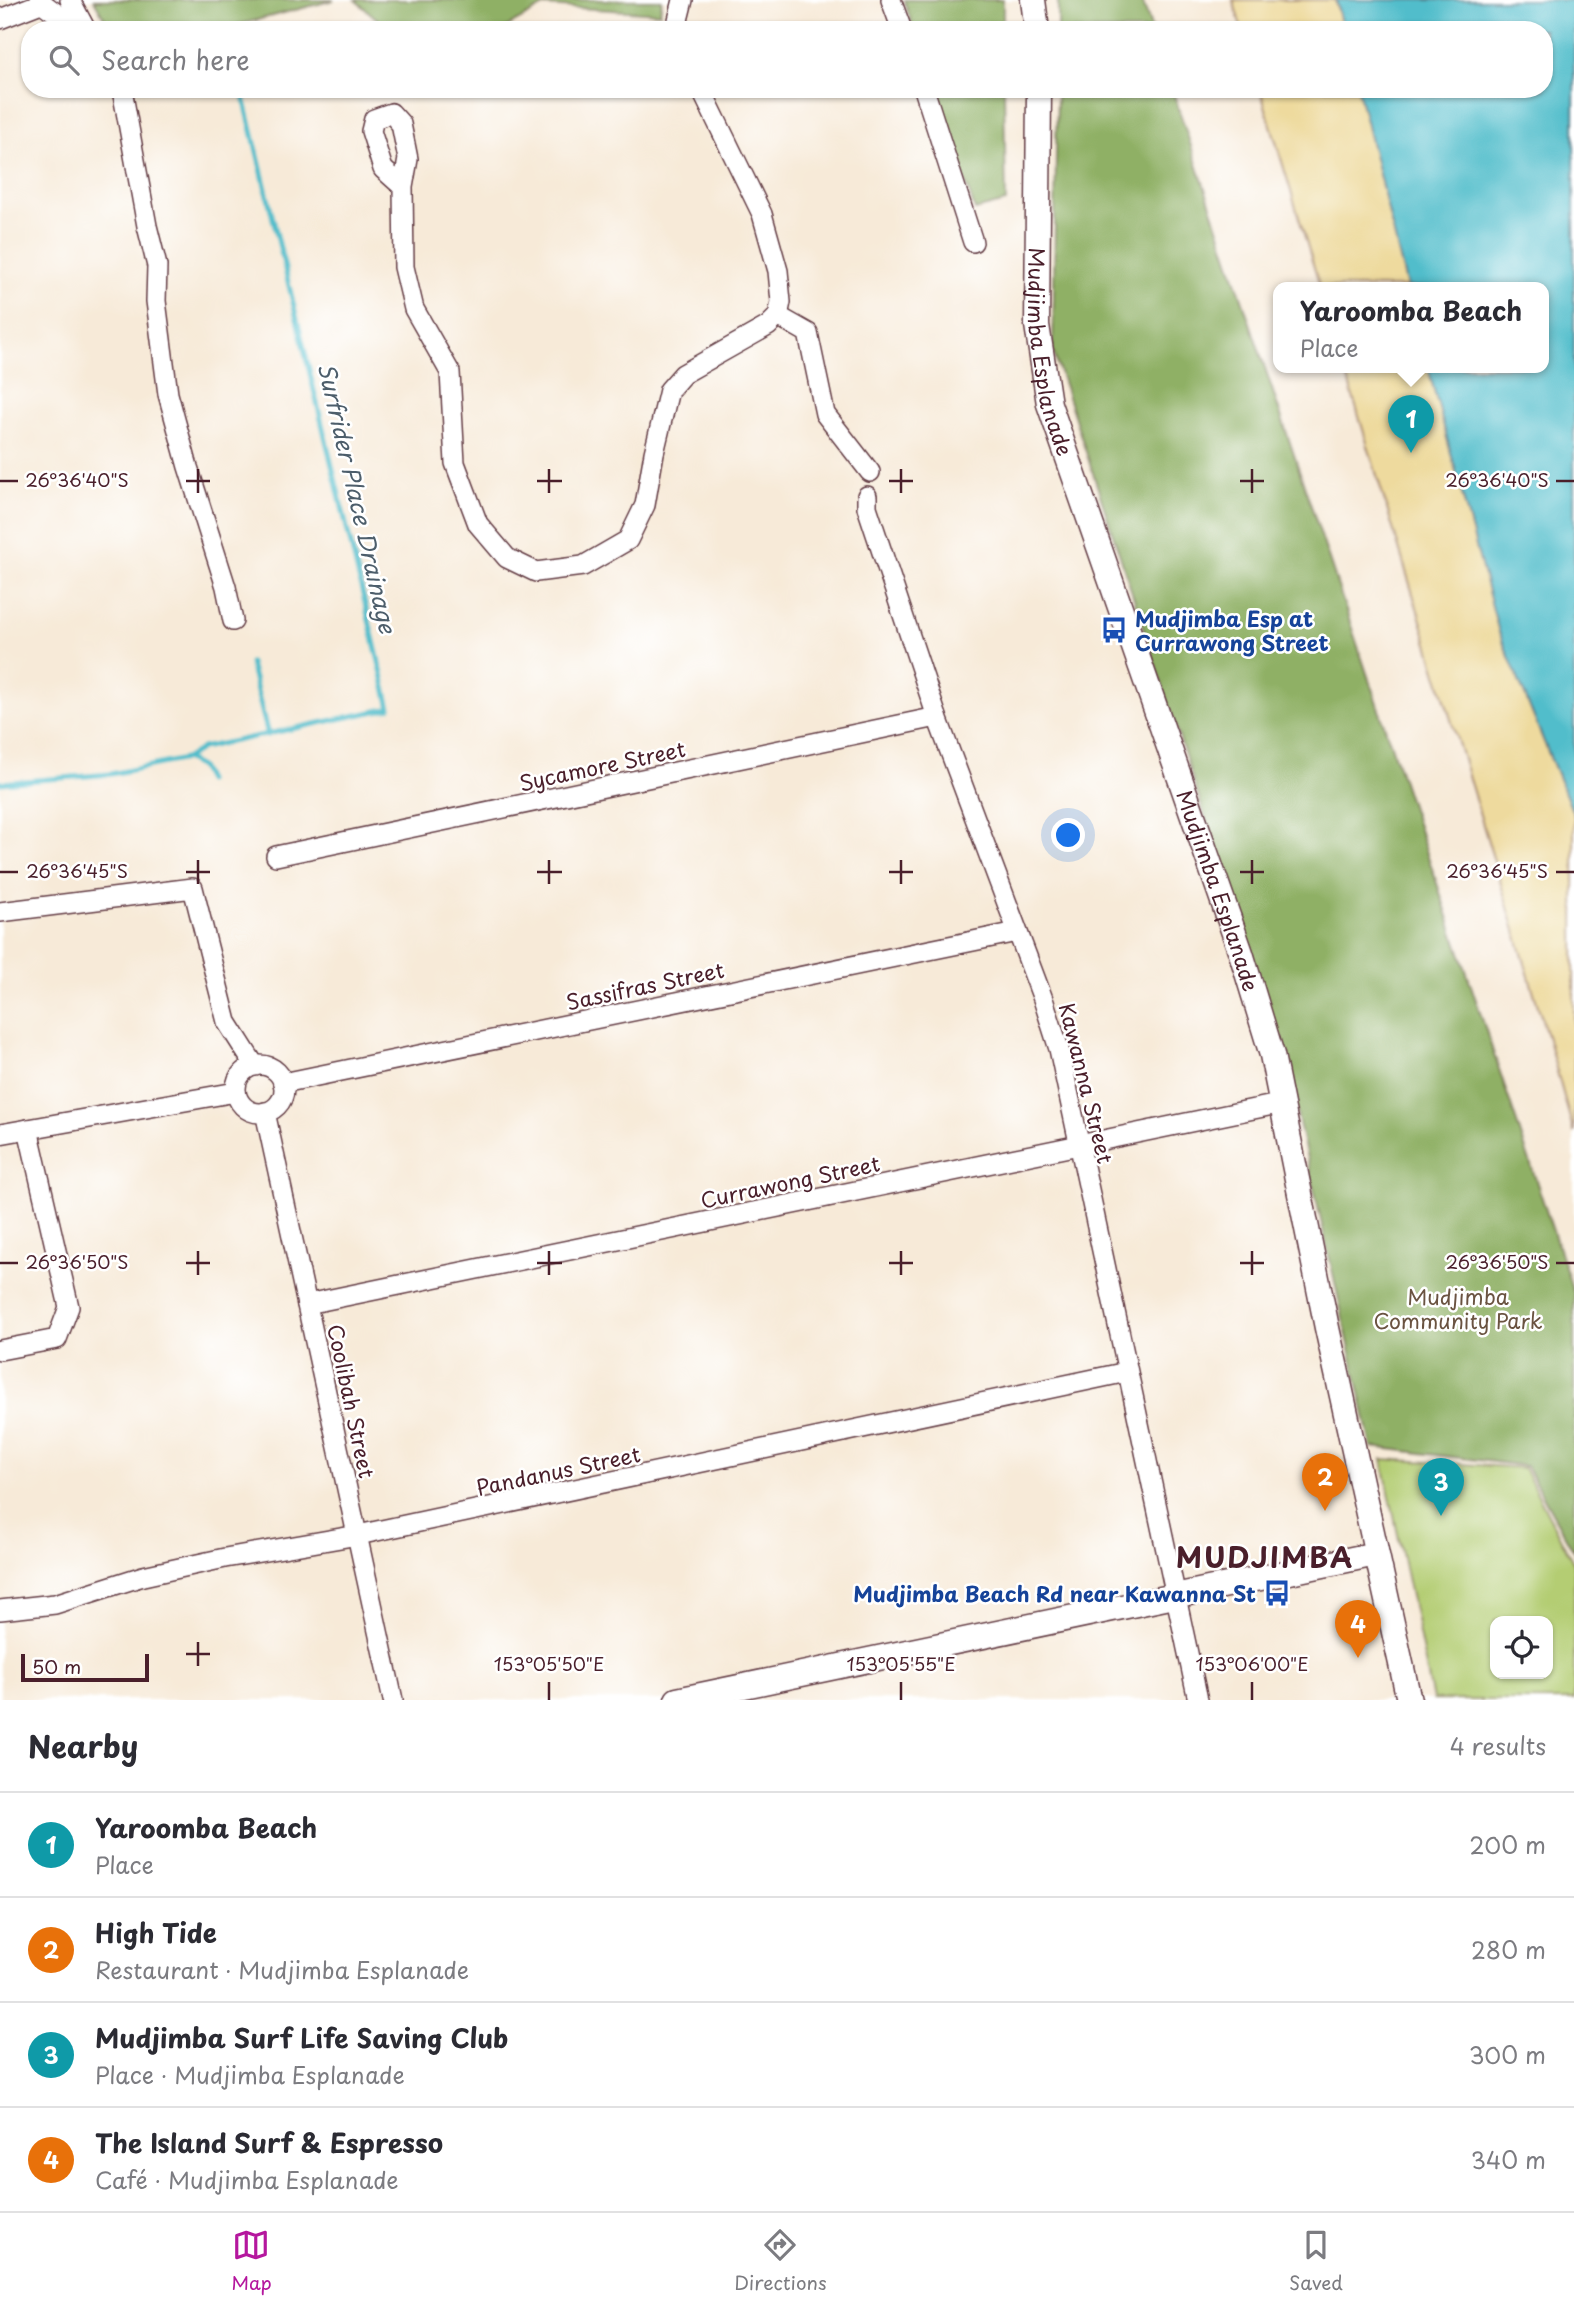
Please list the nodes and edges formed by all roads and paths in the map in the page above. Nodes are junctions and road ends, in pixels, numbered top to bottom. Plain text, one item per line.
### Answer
1 (6, 0) edge
2 (70, 0) edge
3 (683, 0) edge
4 (891, 0) edge
5 (1033, 0) edge
6 (41, 2) edge
7 (0, 10) edge
8 (0, 19) edge
9 (67, 21) edge
10 (81, 21) edge
11 (678, 21) edge
12 (899, 21) edge
13 (1036, 21) edge
14 (124, 98) edge
15 (705, 98) edge
16 (927, 98) edge
17 (1039, 98) edge
18 (402, 187) dead end
19 (973, 242) dead end
20 (778, 316) junction
21 (870, 472) dead end
22 (867, 496) dead end
23 (233, 621) dead end
24 (937, 718) junction
25 (276, 856) dead end
26 (0, 912) edge
27 (1017, 932) junction
28 (255, 1066) junction
29 (283, 1083) junction
30 (236, 1092) junction
31 (1283, 1103) junction
32 (265, 1112) junction
33 (28, 1129) junction
34 (0, 1135) edge
35 (1079, 1145) junction
36 (307, 1304) junction
37 (0, 1350) edge
38 (1127, 1373) junction
39 (358, 1535) junction
40 (1376, 1554) junction
41 (1176, 1596) junction
42 (0, 1610) edge
43 (393, 1700) edge
44 (677, 1700) edge
45 (1198, 1700) edge
46 (1409, 1700) edge

1 - 7 street
2 - 10 street
3 - 11 street
4 - 12 street
5 - 13 street
6 - 8 street
6 - 9 street
14 - 23 street
15 - 20 street
16 - 19 street
17 - 31 street, Mudjimba Esplanade
18 - 20 street
20 - 21 street
22 - 24 street, Kawanna Street
24 - 25 street, Sycamore Street
24 - 27 street, Kawanna Street
26 - 28 street
27 - 29 street, Sassifras Street
27 - 35 street, Kawanna Street
28 - 29 street
28 - 30 street
29 - 32 street
30 - 32 street
30 - 33 street
31 - 35 street, Currawong Street
31 - 40 street, Mudjimba Esplanade
32 - 36 street, Coolibah Street
33 - 34 street
33 - 37 street
35 - 36 street, Currawong Street
35 - 38 street, Kawanna Street
36 - 39 street, Coolibah Street
38 - 39 street, Pandanus Street
38 - 41 street, Kawanna Street
39 - 42 street, Pandanus Street
39 - 43 street, Coolibah Street
40 - 41 street
40 - 46 street, Mudjimba Esplanade
41 - 44 street
41 - 45 street, Kawanna Street

